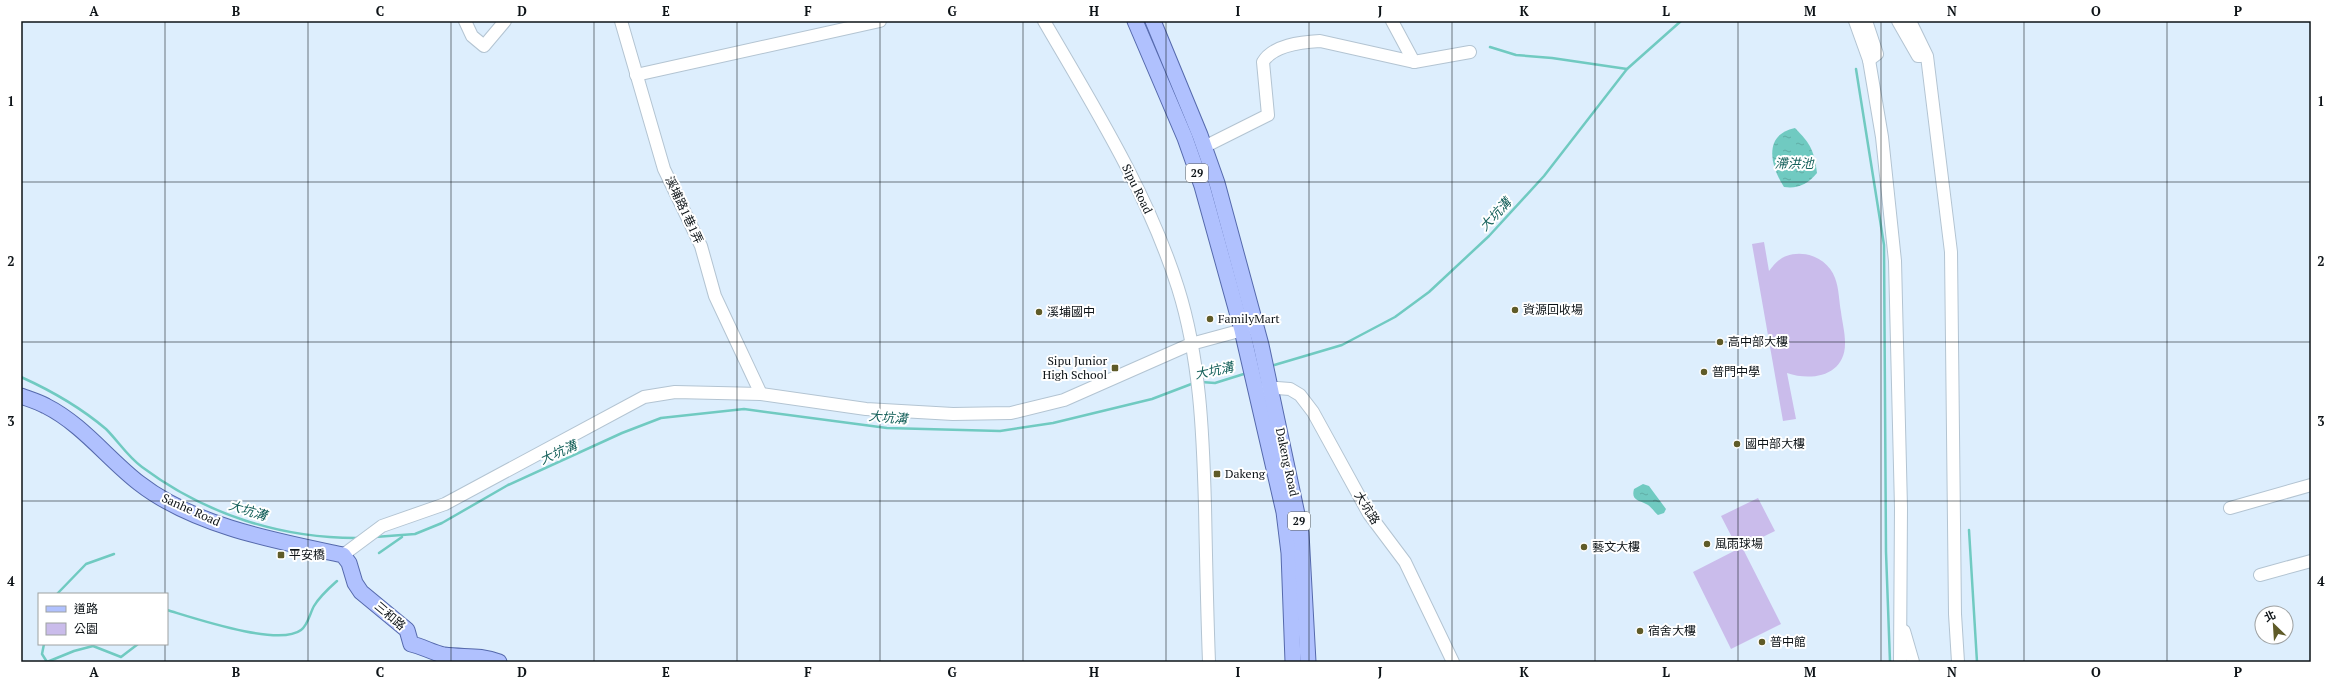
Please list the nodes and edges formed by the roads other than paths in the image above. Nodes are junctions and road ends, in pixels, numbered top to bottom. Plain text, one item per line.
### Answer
1 (465, 21) edge
2 (505, 21) edge
3 (621, 21) edge
4 (880, 21) edge
5 (1044, 21) edge
6 (1135, 21) edge
7 (1153, 21) edge
8 (1392, 21) edge
9 (1855, 21) edge
10 (1866, 21) edge
11 (1898, 21) edge
12 (1910, 21) edge
13 (1470, 52) dead end
14 (1927, 56) junction
15 (1869, 60) junction
16 (1414, 62) junction
17 (636, 75) junction
18 (1204, 147) junction
19 (1256, 326) junction
20 (1242, 330) junction
21 (1191, 344) junction
22 (1263, 387) junction
23 (761, 394) junction
24 (21, 396) edge
25 (2311, 485) edge
26 (2230, 508) dead end
27 (348, 552) junction
28 (2311, 561) edge
29 (2260, 575) dead end
30 (1900, 618) junction
31 (499, 662) edge
32 (1209, 662) edge
33 (1293, 662) edge
34 (1308, 662) edge
35 (1453, 662) edge
36 (1897, 662) edge
37 (1913, 662) edge
38 (1958, 662) edge

1 - 2 street
3 - 17 street, 溪埔路1巷1弄
4 - 17 street
5 - 21 street, Sipu Road
6 - 20 main road, 29
7 - 18 main road, 29
8 - 16 street
9 - 15 street
10 - 15 street
11 - 14 street
12 - 14 street
13 - 16 street
14 - 38 street
15 - 30 street
16 - 18 street
17 - 23 street, 溪埔路1巷1弄
18 - 19 main road, 29
19 - 20 street
19 - 22 main road, 29
20 - 21 street
20 - 22 main road, 29
21 - 23 street
21 - 32 street, Sipu Road
22 - 33 main road, Dakeng Road / 29
22 - 34 main road, Dakeng Road / 29
22 - 35 street, 大坑路
23 - 27 street
24 - 27 main road, Sanhe Road
25 - 26 street
27 - 31 main road, 三和路
28 - 29 street
30 - 36 street
30 - 37 street

